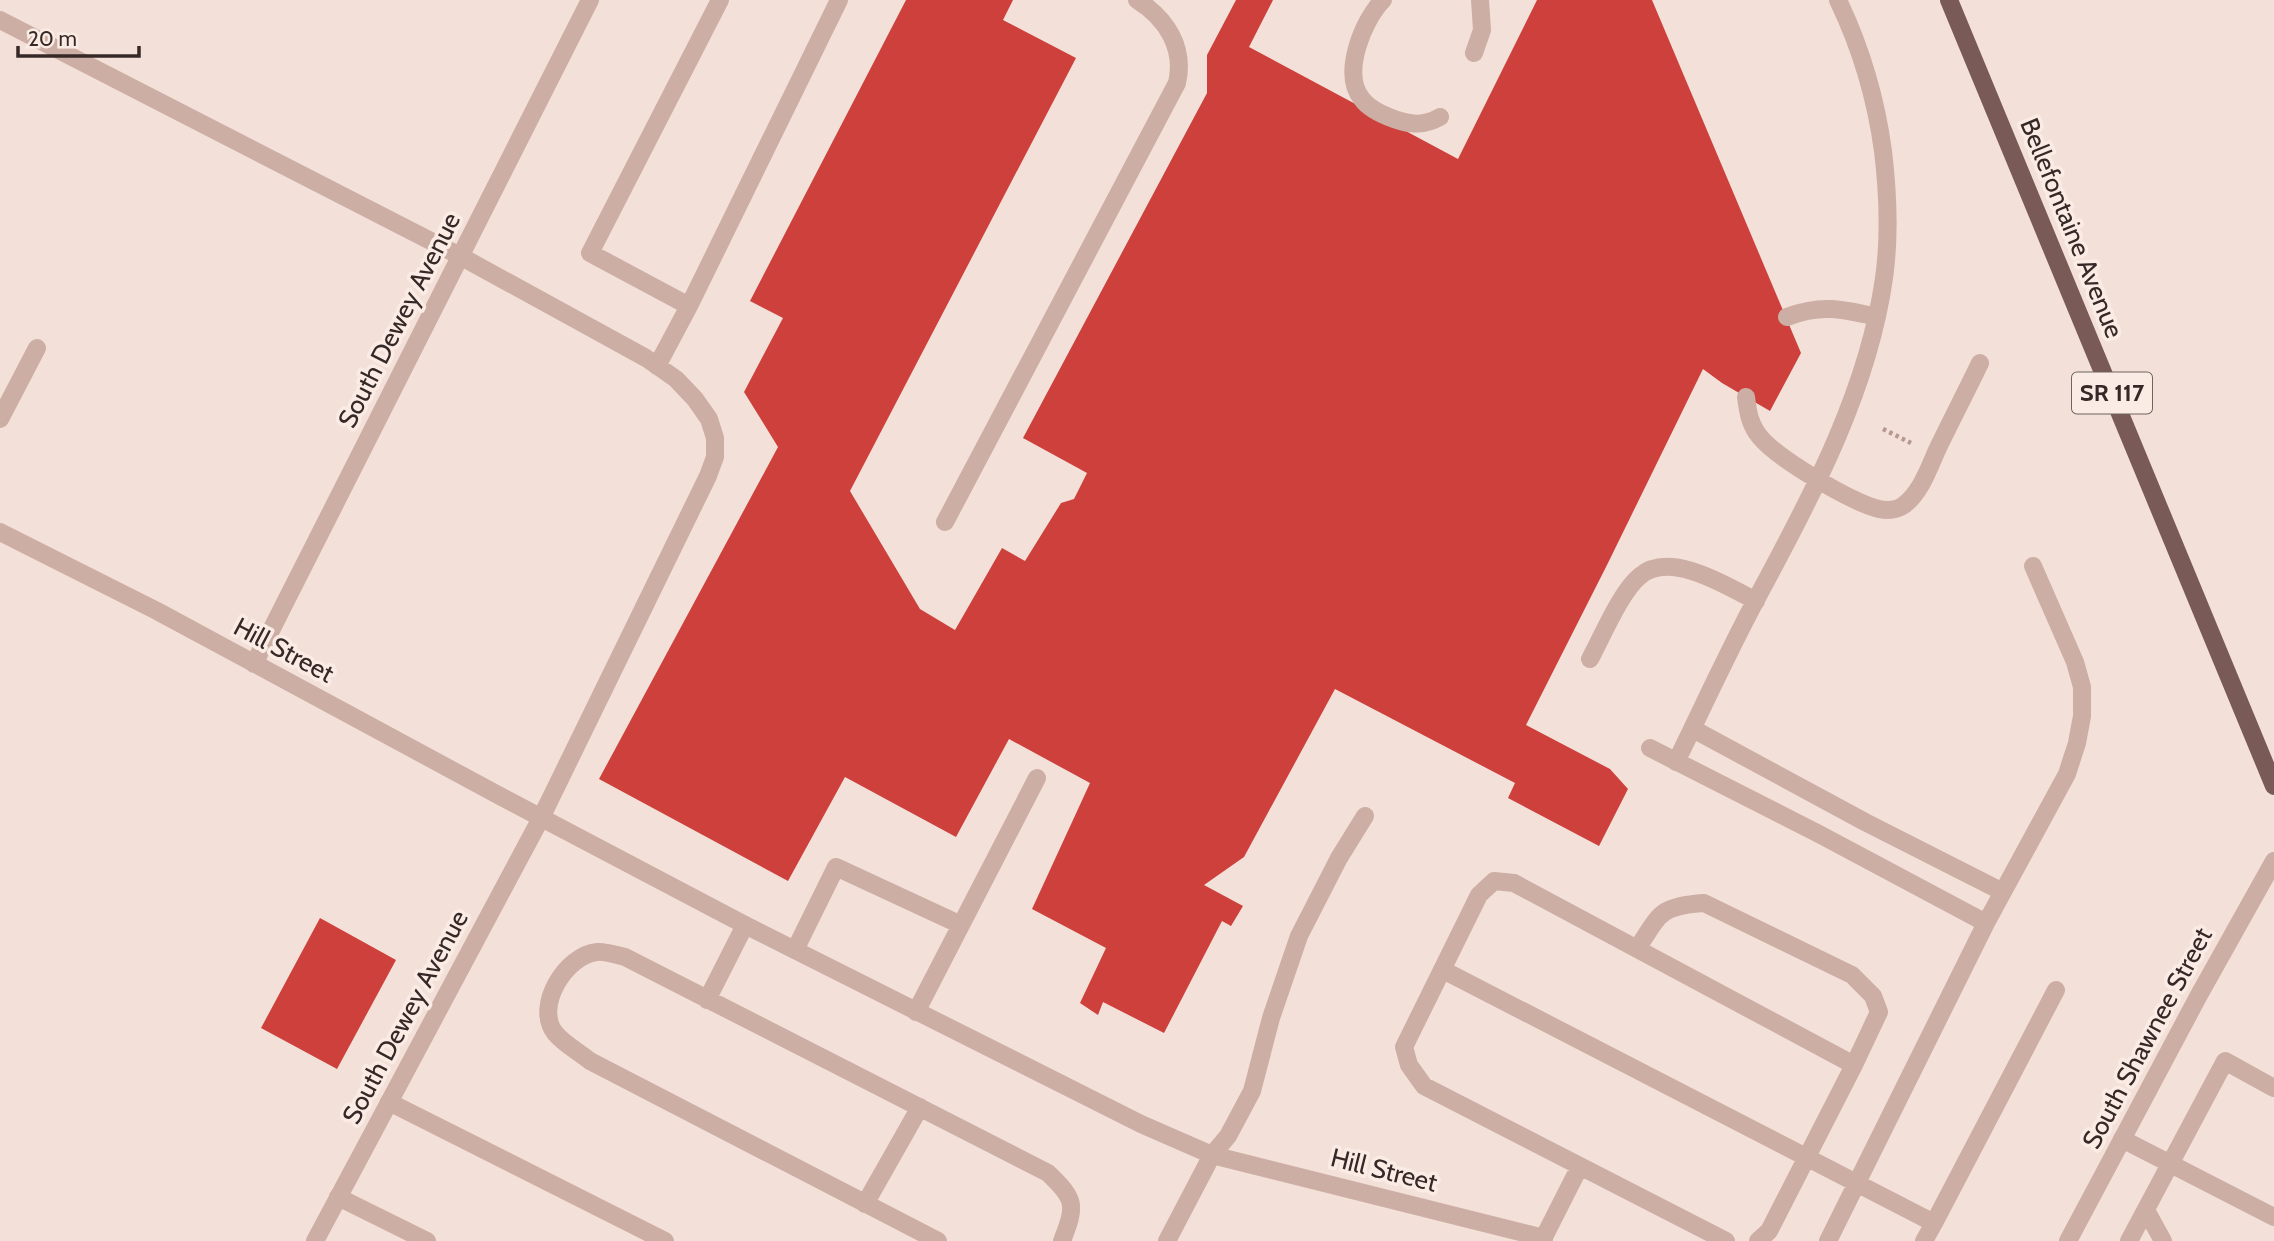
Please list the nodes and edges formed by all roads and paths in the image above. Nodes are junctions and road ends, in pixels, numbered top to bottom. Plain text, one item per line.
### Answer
1 (590, 0) edge
2 (720, 0) edge
3 (839, 0) edge
4 (1137, 0) edge
5 (1383, 0) edge
6 (1480, 0) edge
7 (1838, 0) edge
8 (1949, 0) edge
9 (0, 20) edge
10 (1474, 53) dead end
11 (1440, 117) dead end
12 (460, 257) junction
13 (689, 306) junction
14 (1787, 317) dead end
15 (1877, 317) junction
16 (37, 348) dead end
17 (1980, 363) dead end
18 (657, 366) junction
19 (1746, 397) dead end
20 (0, 419) edge
21 (1883, 429) dead end
22 (1911, 443) dead end
23 (1818, 480) junction
24 (945, 522) dead end
25 (0, 532) edge
26 (2033, 566) dead end
27 (1756, 601) junction
28 (1590, 659) dead end
29 (254, 664) junction
30 (1693, 729) junction
31 (1650, 748) dead end
32 (1676, 762) junction
33 (1037, 778) dead end
34 (2274, 786) edge
35 (1365, 816) dead end
36 (541, 818) junction
37 (2274, 861) edge
38 (2003, 892) junction
39 (1986, 923) junction
40 (745, 925) junction
41 (961, 925) junction
42 (1637, 949) junction
43 (795, 950) junction
44 (1443, 970) junction
45 (2056, 990) dead end
46 (707, 1000) junction
47 (916, 1012) junction
48 (1854, 1065) junction
49 (2274, 1088) edge
50 (390, 1102) junction
51 (920, 1107) junction
52 (2123, 1139) junction
53 (1212, 1155) junction
54 (1807, 1159) junction
55 (2170, 1164) junction
56 (1580, 1166) junction
57 (1856, 1184) junction
58 (338, 1197) junction
59 (865, 1203) junction
60 (2146, 1210) junction
61 (2274, 1217) edge
62 (1934, 1223) junction
63 (1543, 1239) edge
64 (315, 1241) edge
65 (427, 1241) edge
66 (665, 1241) edge
67 (938, 1241) edge
68 (1062, 1241) edge
69 (1167, 1241) edge
70 (1726, 1241) edge
71 (1758, 1241) edge
72 (1828, 1241) edge
73 (1924, 1241) edge
74 (2068, 1241) edge
75 (2129, 1241) edge
76 (2162, 1241) edge

1 - 12 street, South Dewey Avenue
2 - 13 street
3 - 13 street
4 - 24 street
5 - 11 street
6 - 10 street
7 - 15 street
8 - 34 main road, Bellefontaine Avenue / SR 117
9 - 12 street, South Dewey Avenue
12 - 18 street, South Dewey Avenue
12 - 29 street, South Dewey Avenue
13 - 18 street
14 - 15 street
15 - 23 street
16 - 20 street
17 - 23 street
18 - 36 street, South Dewey Avenue
19 - 23 street
21 - 22 path
23 - 27 street
25 - 29 street, Hill Street
26 - 38 street
27 - 28 street
27 - 30 street
29 - 36 street, Hill Street
30 - 32 street
30 - 38 street
31 - 32 street
32 - 39 street
33 - 41 street
35 - 53 street
36 - 40 street, Hill Street
36 - 50 street, South Dewey Avenue
37 - 52 street, South Shawnee Street
38 - 39 street
39 - 57 street
40 - 43 street, Hill Street
40 - 46 street
41 - 43 street
41 - 47 street
42 - 44 street
42 - 48 street
42 - 48 street
43 - 47 street, Hill Street
44 - 54 street
44 - 56 street
45 - 62 street
46 - 51 street
46 - 59 street
47 - 53 street, Hill Street
48 - 54 street
49 - 55 street
50 - 58 street, South Dewey Avenue
50 - 66 street
51 - 59 street
51 - 68 street
52 - 55 street
52 - 74 street, South Shawnee Street
53 - 63 street, Hill Street
53 - 69 street
54 - 57 street
54 - 71 street
55 - 60 street
55 - 61 street
56 - 63 street
56 - 70 street
57 - 62 street
57 - 72 street
58 - 64 street, South Dewey Avenue
58 - 65 street
59 - 67 street
60 - 75 street
60 - 76 street
62 - 73 street

